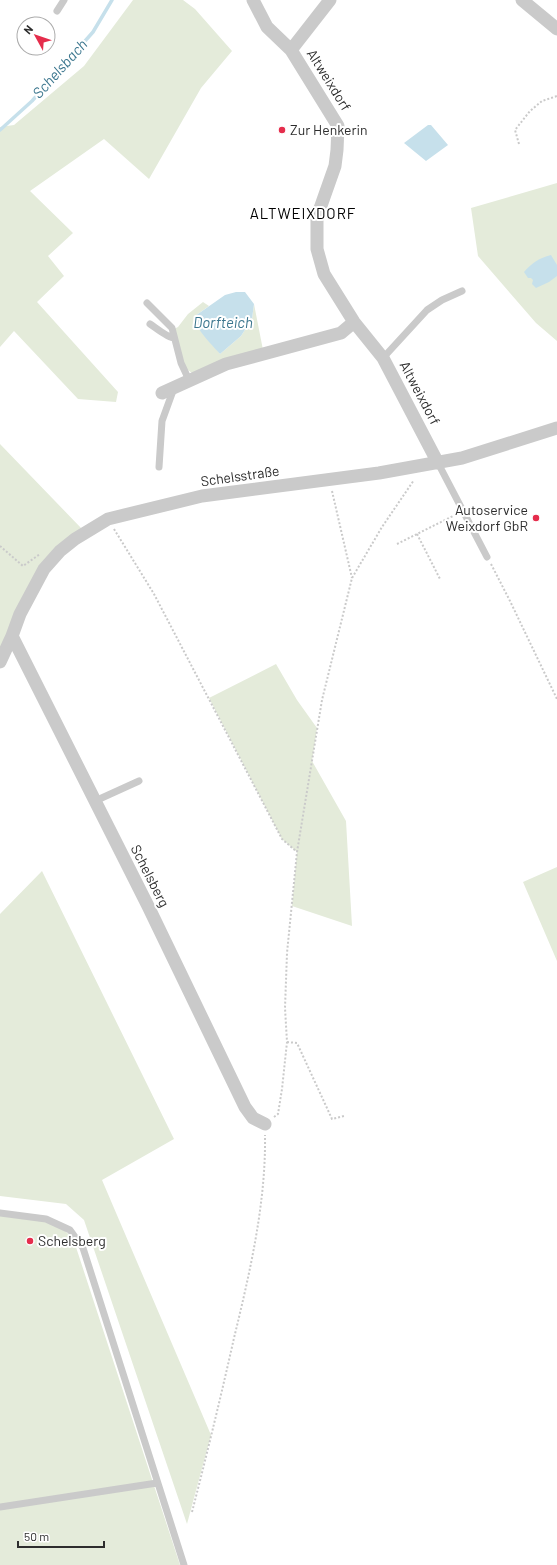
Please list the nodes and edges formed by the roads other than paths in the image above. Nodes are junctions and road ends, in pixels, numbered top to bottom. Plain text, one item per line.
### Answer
1 (64, 0) edge
2 (253, 0) edge
3 (330, 0) edge
4 (522, 0) edge
5 (57, 11) dead end
6 (557, 30) edge
7 (291, 50) junction
8 (462, 290) dead end
9 (148, 304) dead end
10 (354, 322) junction
11 (150, 324) dead end
12 (174, 338) junction
13 (383, 358) junction
14 (189, 380) junction
15 (168, 390) joint
16 (557, 428) edge
17 (438, 463) junction
18 (159, 467) dead end
19 (487, 557) road end
20 (12, 636) junction
21 (0, 662) edge
22 (139, 781) dead end
23 (95, 801) junction
24 (265, 1124) road end
25 (0, 1213) edge
26 (157, 1483) junction
27 (0, 1508) edge
28 (184, 1565) edge

1 - 5 lane
2 - 7 street, Altweixdorf
3 - 7 street
4 - 6 street
7 - 10 street, Altweixdorf
8 - 13 lane
9 - 12 lane
10 - 13 street, Altweixdorf
10 - 14 street
11 - 12 lane
12 - 14 lane
13 - 17 street, Altweixdorf
14 - 15 street
15 - 18 lane
16 - 17 street, Schelsstraße
17 - 19 lane
17 - 20 street, Schelsstraße
20 - 21 street, Schelsstraße
20 - 23 street, Schelsberg
22 - 23 lane
23 - 24 street, Schelsberg
25 - 26 lane
26 - 27 lane
26 - 28 lane

